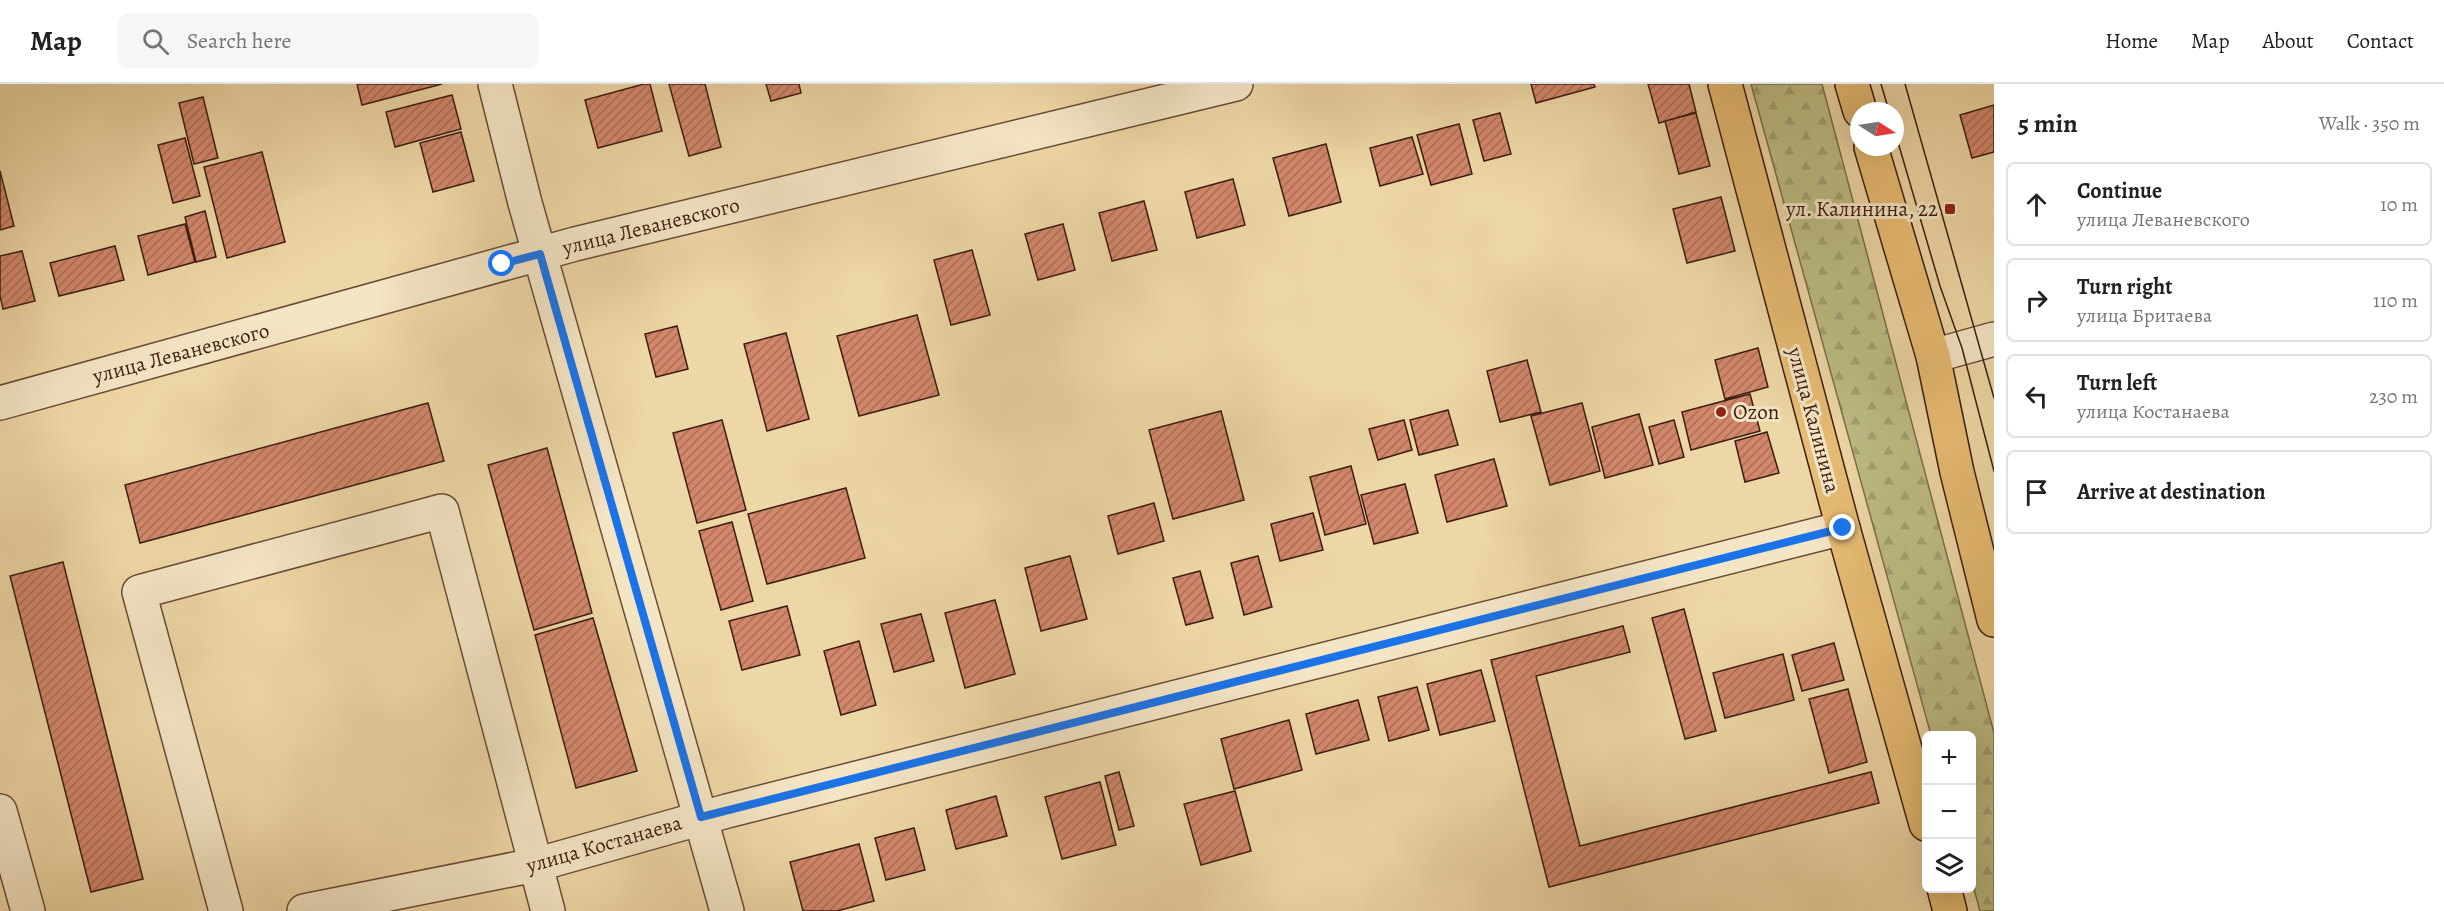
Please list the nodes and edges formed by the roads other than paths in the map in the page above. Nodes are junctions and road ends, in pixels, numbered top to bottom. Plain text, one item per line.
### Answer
1 (495, 84) edge
2 (1236, 84) edge
3 (1725, 84) edge
4 (1852, 84) edge
5 (1857, 102) edge
6 (1874, 156) edge
7 (540, 254) junction
8 (1994, 339) edge
9 (1933, 356) junction
10 (0, 403) edge
11 (1843, 528) junction
12 (1994, 620) edge
13 (1922, 810) edge
14 (0, 811) edge
15 (701, 817) junction
16 (536, 865) junction
17 (1945, 893) edge
18 (28, 911) edge
19 (226, 911) edge
20 (304, 911) edge
21 (548, 911) edge
22 (727, 911) edge
23 (1950, 911) edge

1 - 7 street
2 - 7 street, улица Леваневского
3 - 11 main road, улица Калинина
4 - 5 main road
6 - 9 main road
7 - 10 street, улица Леваневского
7 - 15 street
8 - 9 street
9 - 12 main road
11 - 13 main road, улица Калинина
11 - 15 street, улица Костанаева
14 - 18 street
15 - 16 street, улица Костанаева
15 - 22 street
16 - 19 street
16 - 20 street, улица Костанаева
16 - 21 street
17 - 23 main road

